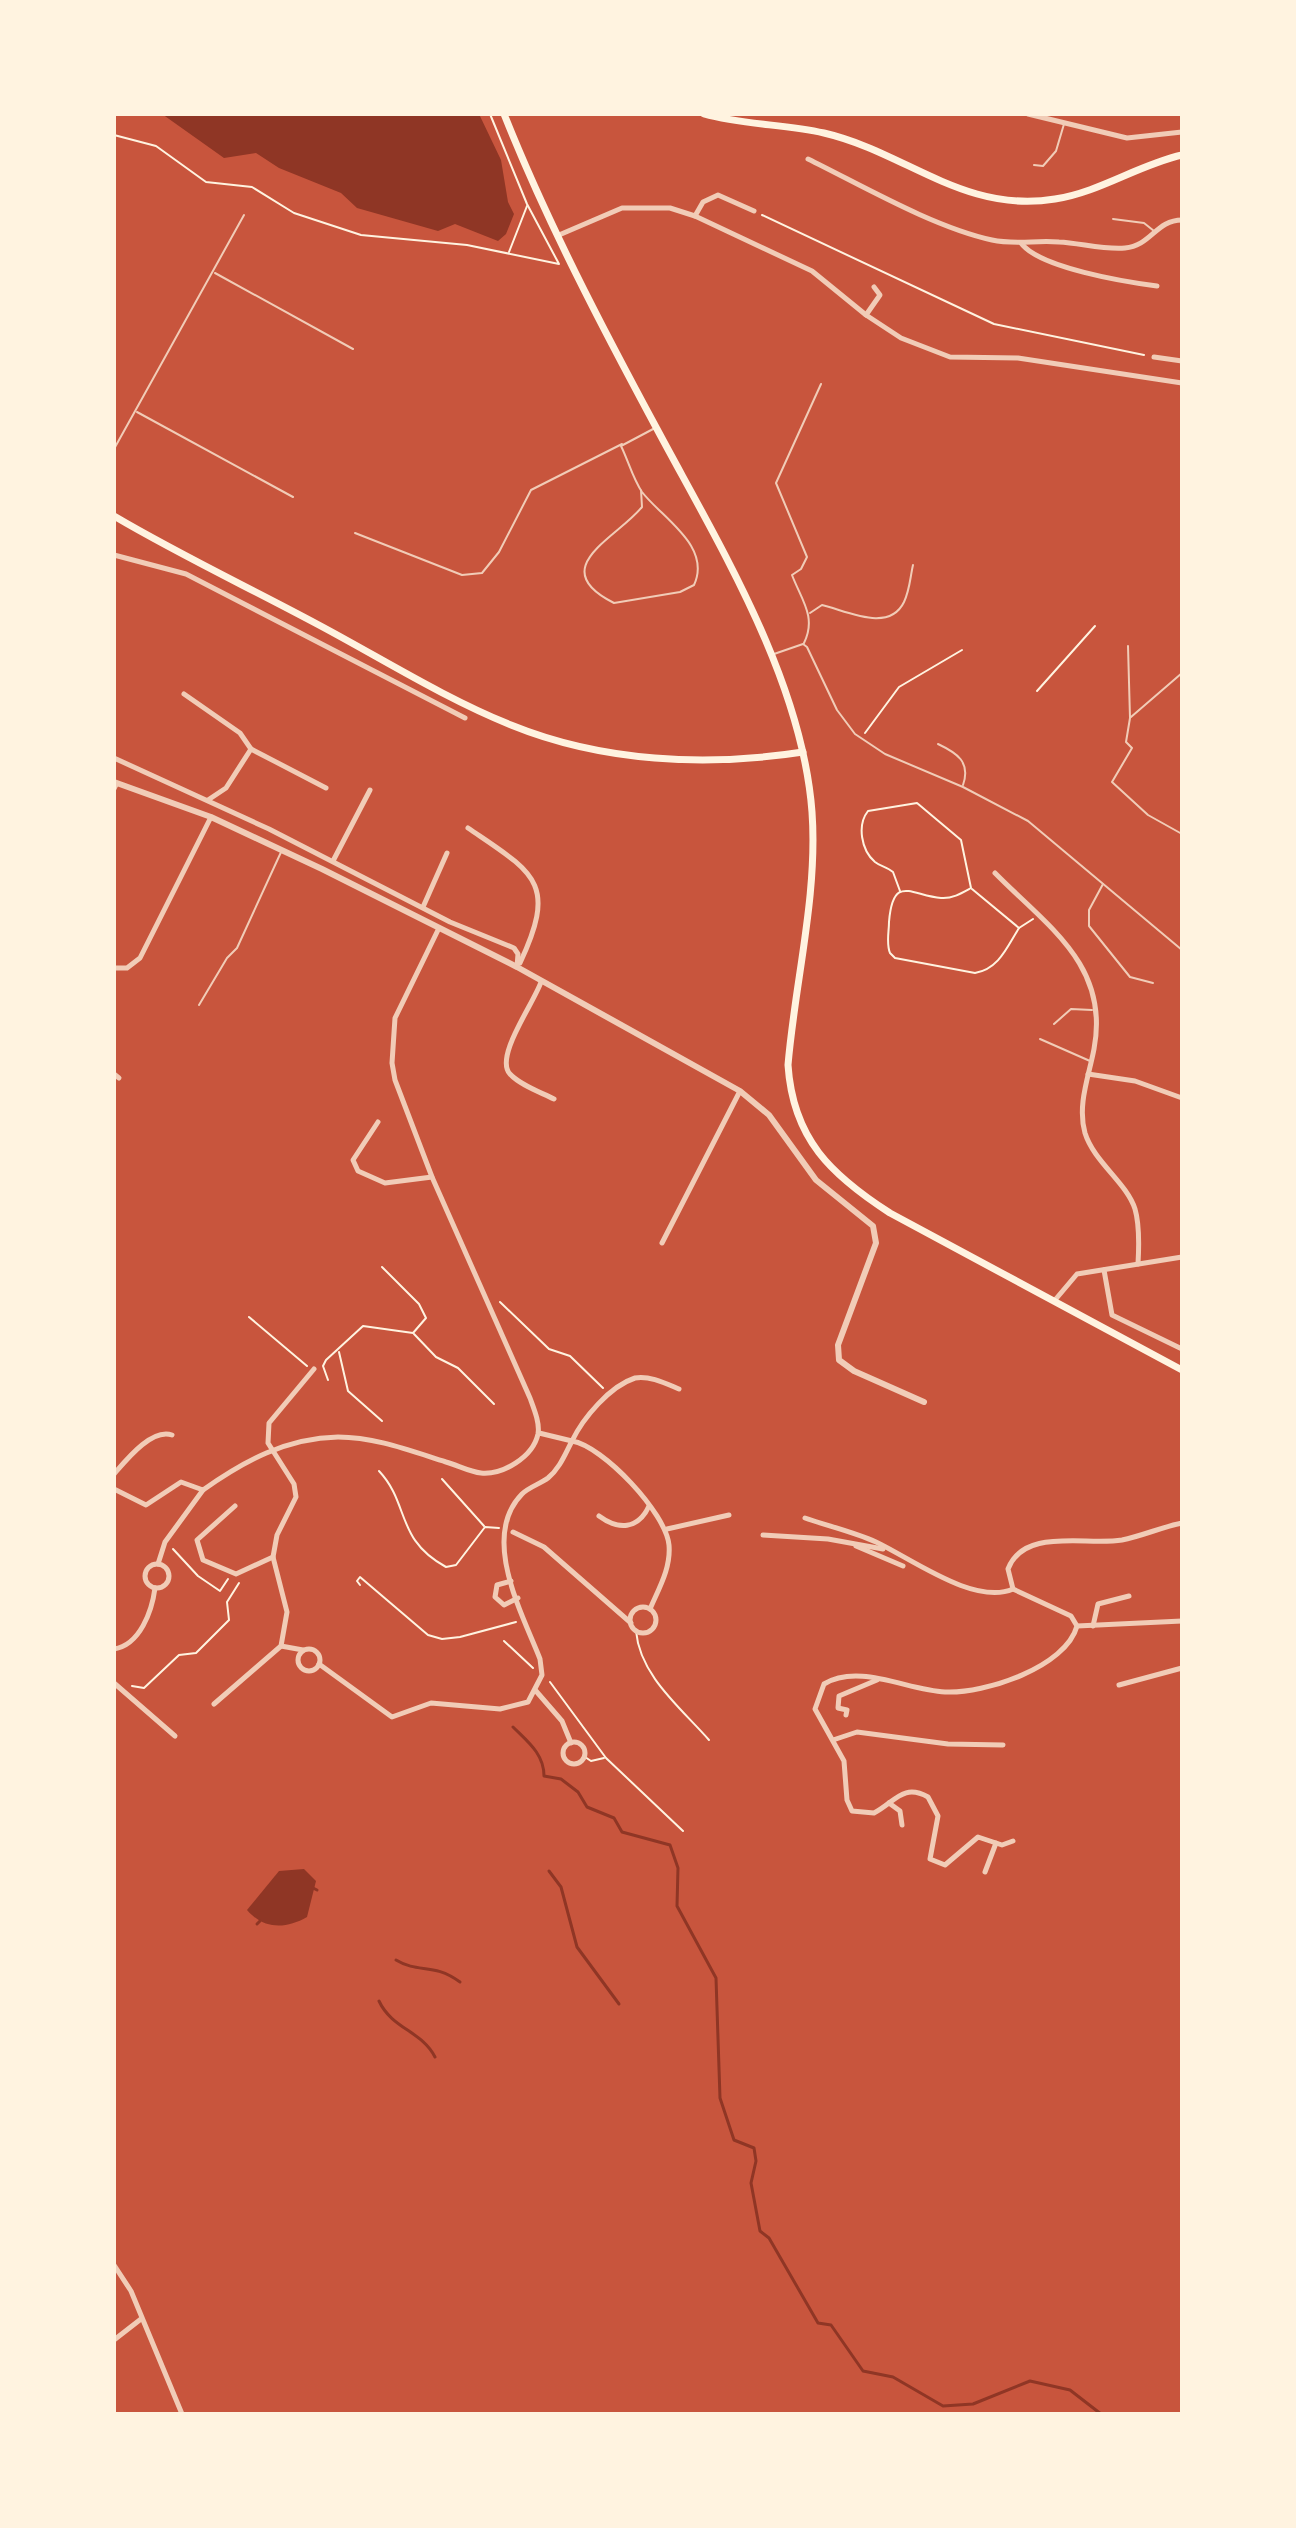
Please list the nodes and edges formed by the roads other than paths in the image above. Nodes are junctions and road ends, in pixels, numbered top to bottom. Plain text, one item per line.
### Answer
1 (504, 114) edge
2 (704, 114) edge
3 (1028, 114) edge
4 (1064, 122) junction
5 (1182, 132) edge
6 (1182, 155) edge
7 (808, 159) dead end
8 (1034, 165) dead end
9 (754, 211) road end
10 (244, 215) dead end
11 (695, 216) junction
12 (1113, 219) dead end
13 (1182, 220) edge
14 (1155, 232) junction
15 (559, 235) junction
16 (1020, 243) junction
17 (214, 272) junction
18 (1157, 286) dead end
19 (874, 287) dead end
20 (866, 315) junction
21 (353, 349) dead end
22 (1154, 357) road end
23 (1182, 361) edge
24 (1182, 383) edge
25 (821, 384) dead end
26 (136, 411) junction
27 (656, 428) junction
28 (622, 444) junction
29 (114, 449) edge
30 (641, 490) junction
31 (293, 497) dead end
32 (114, 516) edge
33 (355, 533) dead end
34 (114, 555) edge
35 (913, 565) dead end
36 (809, 614) junction
37 (803, 644) junction
38 (1128, 646) dead end
39 (773, 654) junction
40 (1182, 673) edge
41 (184, 694) dead end
42 (465, 718) dead end
43 (1130, 718) junction
44 (938, 744) dead end
45 (251, 749) junction
46 (803, 752) junction
47 (114, 758) edge
48 (116, 782) edge
49 (963, 787) junction
50 (326, 788) dead end
51 (370, 790) dead end
52 (114, 792) edge
53 (207, 801) junction
54 (211, 817) junction
55 (468, 828) dead end
56 (1182, 834) edge
57 (282, 849) junction
58 (447, 853) dead end
59 (333, 861) junction
60 (995, 873) dead end
61 (1104, 883) junction
62 (423, 907) junction
63 (439, 928) junction
64 (1182, 950) edge
65 (517, 967) junction
66 (114, 968) edge
67 (541, 982) junction
68 (1153, 983) dead end
69 (199, 1005) dead end
70 (1097, 1011) junction
71 (1054, 1024) dead end
72 (1040, 1039) dead end
73 (1091, 1061) junction
74 (1088, 1074) junction
75 (740, 1091) junction
76 (1182, 1098) edge
77 (554, 1099) dead end
78 (378, 1122) dead end
79 (432, 1177) junction
80 (662, 1243) dead end
81 (1182, 1257) edge
82 (1138, 1264) junction
83 (1104, 1270) junction
84 (1055, 1300) junction
85 (1182, 1349) edge
86 (314, 1369) road end
87 (1182, 1370) edge
88 (679, 1389) dead end
89 (924, 1402) dead end
90 (539, 1433) junction
91 (172, 1435) dead end
92 (572, 1441) junction
93 (114, 1474) edge
94 (114, 1489) edge
95 (203, 1490) junction
96 (235, 1506) dead end
97 (649, 1506) junction
98 (729, 1515) dead end
99 (599, 1516) dead end
100 (805, 1518) dead end
101 (1182, 1523) edge
102 (667, 1529) junction
103 (513, 1532) dead end
104 (763, 1535) dead end
105 (852, 1543) junction
106 (888, 1549) junction
107 (273, 1557) junction
108 (158, 1564) junction
109 (903, 1566) dead end
110 (512, 1581) junction
111 (155, 1588) junction
112 (1013, 1589) junction
113 (1129, 1596) dead end
114 (518, 1598) junction
115 (650, 1609) junction
116 (1182, 1621) edge
117 (631, 1623) junction
118 (1077, 1626) junction
119 (1093, 1626) junction
120 (281, 1646) junction
121 (114, 1649) edge
122 (304, 1650) junction
123 (319, 1664) junction
124 (1182, 1668) edge
125 (877, 1680) junction
126 (115, 1684) edge
127 (1119, 1685) dead end
128 (536, 1691) junction
129 (214, 1704) dead end
130 (846, 1715) dead end
131 (175, 1736) dead end
132 (833, 1740) junction
133 (571, 1743) junction
134 (1003, 1745) dead end
135 (889, 1803) junction
136 (902, 1825) dead end
137 (1013, 1841) dead end
138 (996, 1843) junction
139 (985, 1872) dead end
140 (114, 2265) edge
141 (141, 2319) junction
142 (114, 2340) edge
143 (182, 2414) edge

1 - 15 main road
2 - 6 main road
3 - 4 street
4 - 5 street
4 - 8 lane
7 - 16 street
9 - 11 street
10 - 17 lane
11 - 15 street
11 - 20 street
12 - 14 lane
13 - 14 street
14 - 16 street
15 - 27 main road
16 - 18 street
17 - 21 lane
17 - 26 lane
19 - 20 street
20 - 24 street
22 - 23 street
25 - 36 lane
26 - 29 lane
26 - 31 lane
27 - 28 lane
27 - 39 main road
28 - 30 lane
28 - 33 lane
30 - 30 lane
32 - 46 main road
34 - 42 street
35 - 36 lane
36 - 37 lane
37 - 39 lane
37 - 49 lane
38 - 43 lane
39 - 46 main road
40 - 43 lane
41 - 45 street
43 - 56 lane
44 - 49 lane
45 - 50 street
45 - 53 street
46 - 84 main road
47 - 53 street
48 - 52 lane
48 - 54 street
49 - 61 lane
51 - 59 street
53 - 59 street
54 - 57 street
54 - 66 street
55 - 65 street
57 - 63 street
57 - 69 lane
58 - 62 street
59 - 62 street
60 - 70 street
61 - 64 lane
61 - 68 lane
62 - 65 street
63 - 65 street
63 - 79 street
65 - 67 street
67 - 75 street
67 - 77 street
70 - 71 lane
70 - 73 street
72 - 73 lane
73 - 74 street
74 - 76 street
74 - 82 street
75 - 80 street
75 - 89 street
78 - 79 street
79 - 90 street
81 - 82 street
82 - 83 street
83 - 84 street
83 - 85 street
84 - 87 main road
86 - 107 street
88 - 92 street
90 - 92 street
90 - 95 street
91 - 93 street
92 - 97 street
92 - 110 street
94 - 95 street
95 - 108 street
96 - 107 street
97 - 99 street
97 - 102 street
98 - 102 street
100 - 106 street
101 - 112 street
102 - 115 street
103 - 117 street
104 - 105 street
105 - 106 street
105 - 109 street
106 - 112 street
107 - 120 street
108 - 111 street
108 - 111 street
110 - 114 street
110 - 114 street
111 - 121 street
112 - 118 street
113 - 119 street
114 - 128 street
115 - 117 street
115 - 117 street
116 - 119 street
118 - 119 street
118 - 125 street
120 - 122 street
120 - 129 street
122 - 123 street
122 - 123 street
123 - 128 street
124 - 127 street
125 - 130 street
125 - 132 street
126 - 131 street
128 - 133 street
132 - 134 street
132 - 135 street
133 - 133 street
135 - 136 street
135 - 138 street
137 - 138 street
138 - 139 street
140 - 141 street
141 - 142 street
141 - 143 street

